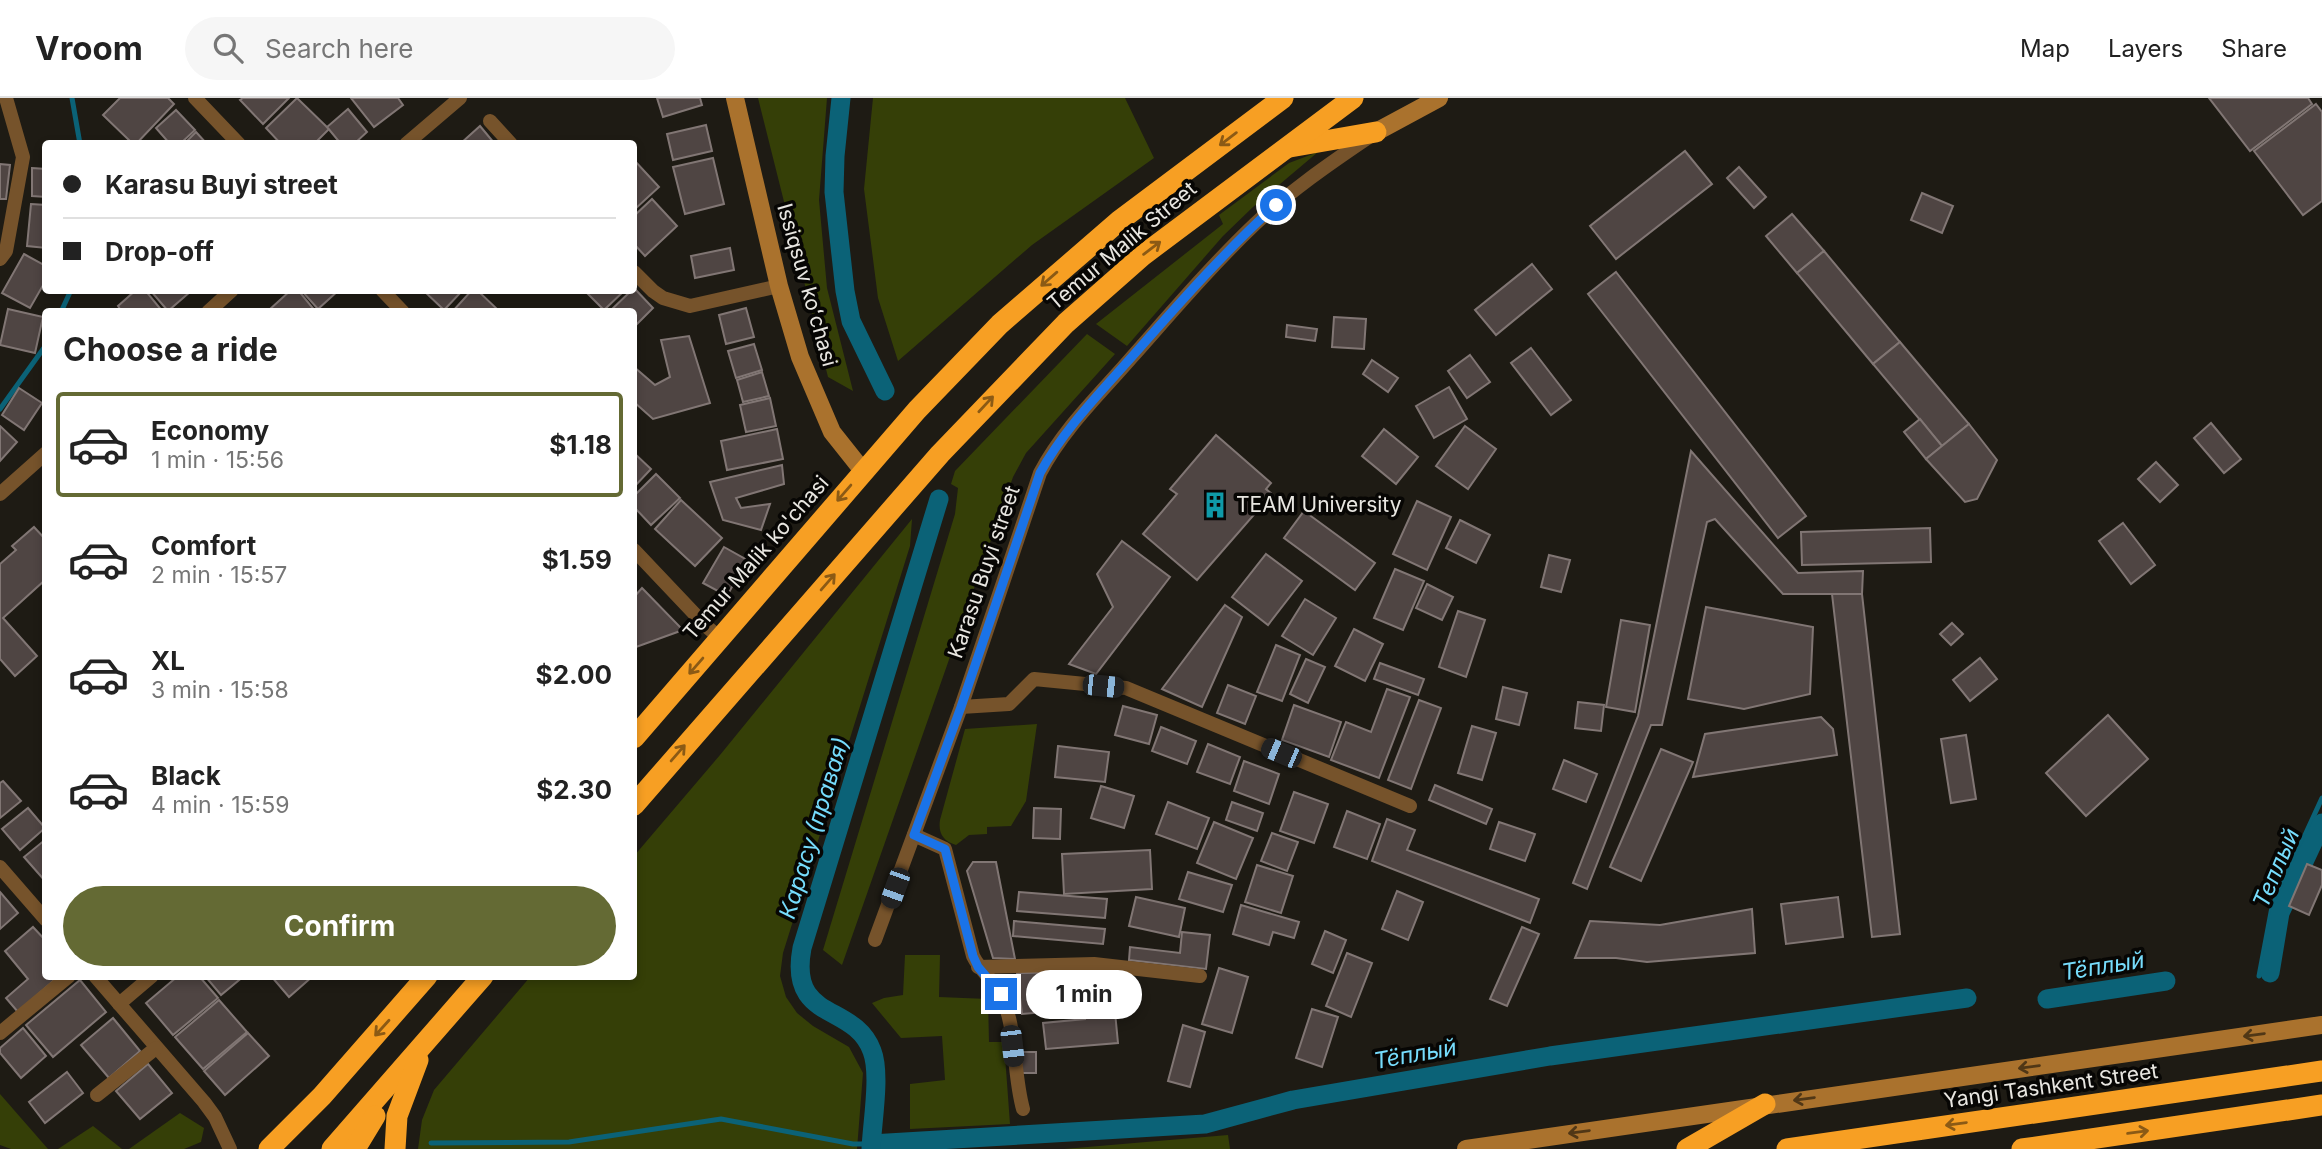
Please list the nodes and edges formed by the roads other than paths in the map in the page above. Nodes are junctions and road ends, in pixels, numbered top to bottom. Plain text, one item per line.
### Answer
1 (6, 98) edge
2 (195, 98) edge
3 (460, 98) edge
4 (735, 98) edge
5 (1283, 98) edge
6 (1353, 98) edge
7 (1439, 98) edge
8 (490, 121) dead end
9 (1376, 132) junction
10 (235, 140) edge
11 (411, 140) edge
12 (508, 140) edge
13 (1285, 148) junction
14 (0, 259) edge
15 (637, 274) edge
16 (779, 286) junction
17 (228, 294) edge
18 (386, 294) edge
19 (213, 308) edge
20 (399, 308) edge
21 (917, 410) joint
22 (42, 457) edge
23 (863, 471) junction
24 (0, 494) edge
25 (637, 553) edge
26 (720, 638) junction
27 (961, 707) junction
28 (637, 735) edge
29 (637, 802) edge
30 (1410, 806) dead end
31 (914, 835) junction
32 (2, 873) edge
33 (42, 916) edge
34 (875, 940) dead end
35 (978, 967) junction
36 (1200, 976) dead end
37 (64, 980) edge
38 (98, 980) edge
39 (147, 980) edge
40 (424, 980) edge
41 (480, 980) edge
42 (119, 1004) junction
43 (2322, 1025) edge
44 (0, 1033) edge
45 (424, 1045) junction
46 (156, 1048) junction
47 (2322, 1070) edge
48 (97, 1095) dead end
49 (322, 1096) junction
50 (1765, 1104) junction
51 (2322, 1105) edge
52 (1023, 1110) dead end
53 (230, 1149) edge
54 (251, 1149) edge
55 (269, 1149) edge
56 (332, 1149) edge
57 (355, 1149) edge
58 (395, 1149) edge
59 (1466, 1149) edge
60 (1687, 1149) edge
61 (1787, 1149) edge
62 (2022, 1149) edge

1 - 14 street
2 - 10 street
3 - 11 street
4 - 16 main road, Issiqsuv koʻchasi
5 -> 21 highway, Temur Malik Street
6 - 13 highway, Temur Malik Street
7 - 9 main road
8 - 12 street
9 - 13 highway
9 - 27 street, Karasu Buyi street
29 -> 13 highway, Temur Malik Street
15 - 16 street
16 - 23 main road, Issiqsuv koʻchasi
17 - 19 street
18 - 20 street
21 - 23 highway, Temur Malik ko'chasi
22 - 24 street
23 -> 26 highway, Temur Malik ko'chasi
25 - 26 street
26 -> 28 highway, Temur Malik ko'chasi
27 - 30 street
27 - 31 street, Karasu Buyi street
31 - 34 street, Karasu Buyi street
31 - 35 street
32 - 33 street
35 - 36 street
35 - 52 street
37 - 44 street
38 - 42 street
39 - 42 street
40 -> 49 highway
41 - 45 highway
42 - 46 street
43 -> 50 main road
45 - 56 highway
45 - 57 highway
45 - 58 highway
46 - 48 street
46 - 53 street
47 -> 61 highway, Yangi Tashkent Street
49 - 54 highway
49 - 55 highway
50 -> 59 main road
50 - 60 highway
62 -> 51 highway

